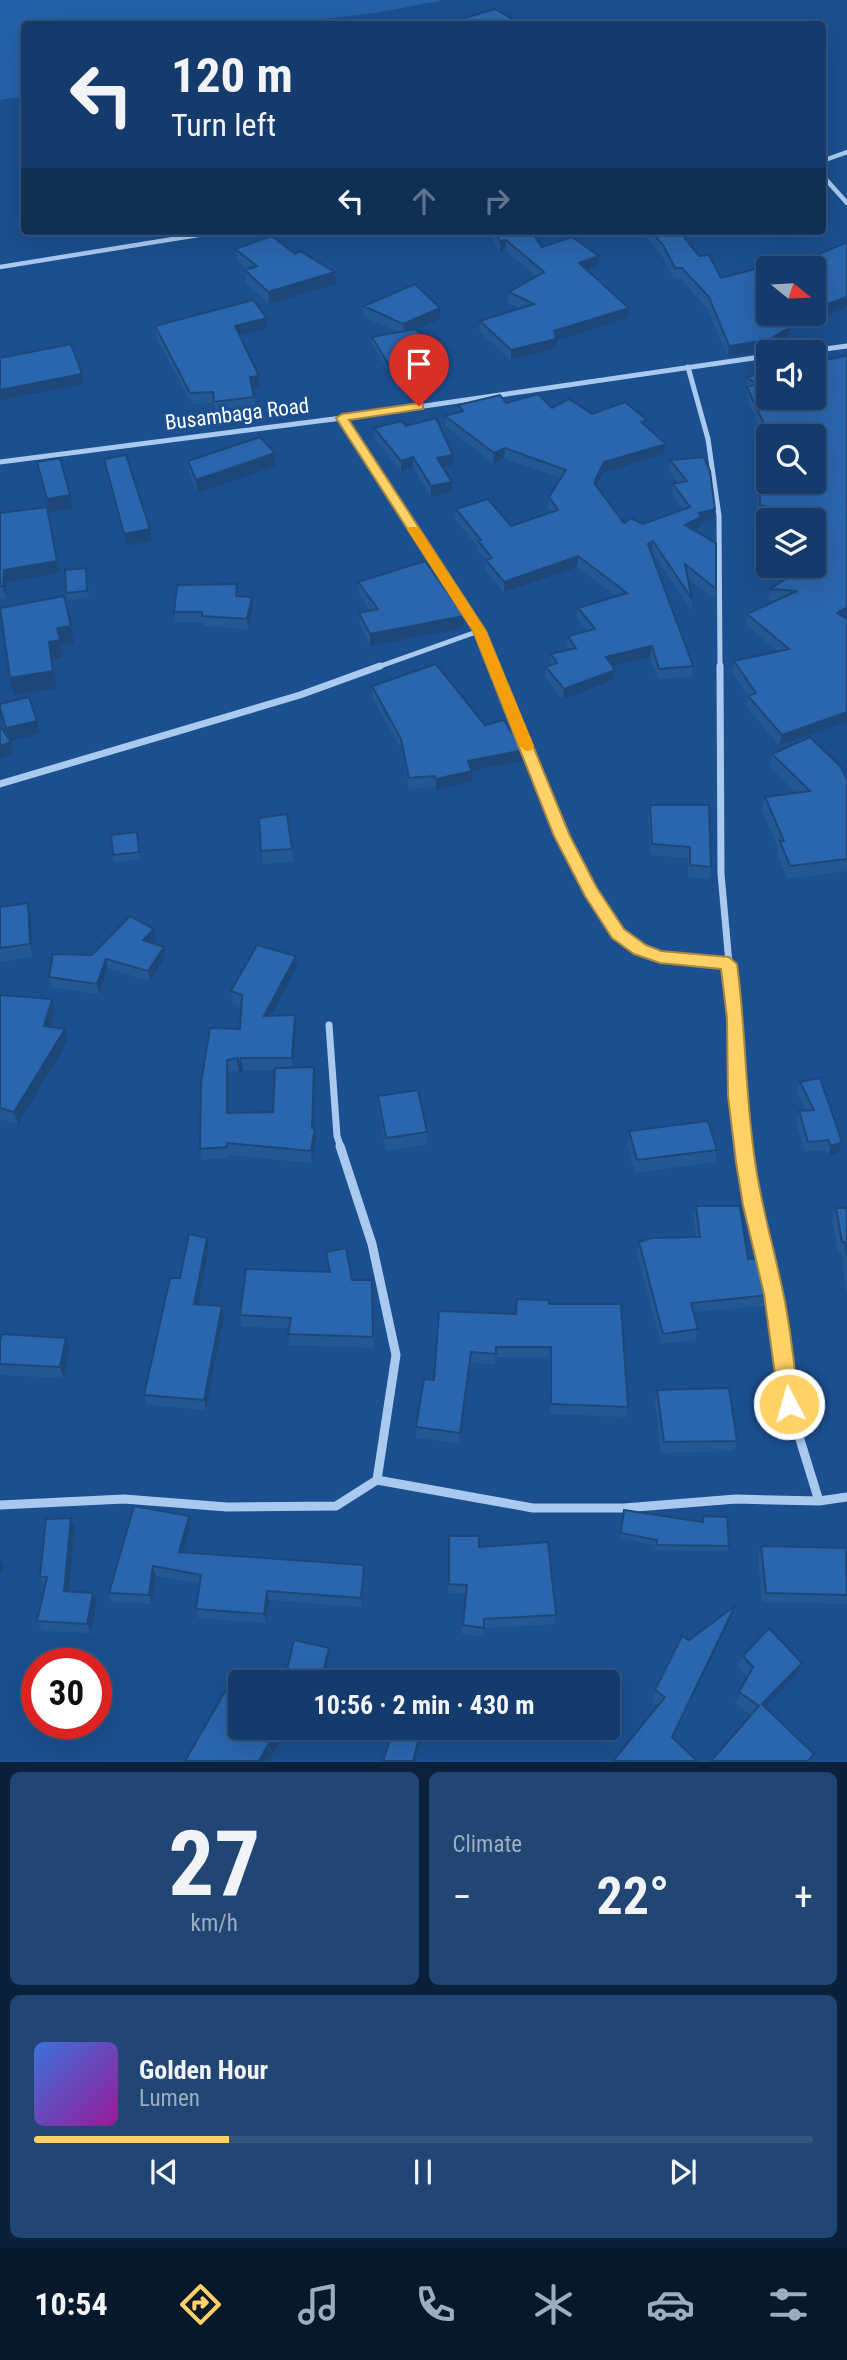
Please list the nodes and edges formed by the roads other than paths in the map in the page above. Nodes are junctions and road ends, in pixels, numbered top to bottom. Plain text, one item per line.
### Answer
1 (847, 152) edge
2 (826, 160) edge
3 (826, 179) edge
4 (847, 203) edge
5 (198, 235) edge
6 (0, 267) edge
7 (847, 346) edge
8 (826, 349) edge
9 (756, 358) edge
10 (688, 367) junction
11 (342, 418) junction
12 (0, 462) edge
13 (480, 631) junction
14 (0, 784) edge
15 (729, 964) junction
16 (329, 1025) dead end
17 (377, 1480) junction
18 (847, 1497) edge
19 (820, 1501) junction
20 (0, 1505) edge

1 - 2 street
3 - 4 street
5 - 6 street
7 - 8 street
9 - 10 street, Busambaga Road
10 - 11 street, Busambaga Road
10 - 15 street
11 - 12 street, Busambaga Road
11 - 13 street
13 - 14 street
13 - 15 street
15 - 19 street
16 - 17 street
17 - 19 street
17 - 20 street
18 - 19 street

